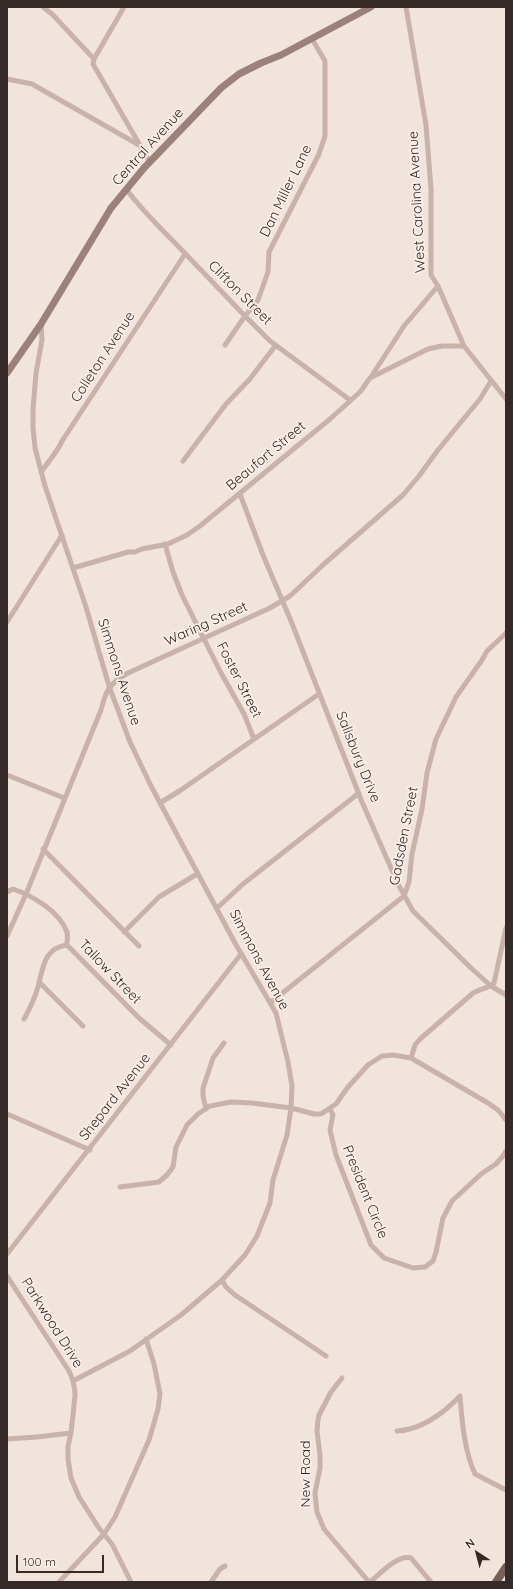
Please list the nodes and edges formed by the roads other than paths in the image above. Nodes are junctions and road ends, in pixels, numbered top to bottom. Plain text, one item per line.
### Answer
1 (43, 7) edge
2 (124, 7) edge
3 (371, 7) edge
4 (406, 7) edge
5 (312, 39) junction
6 (94, 59) junction
7 (7, 80) edge
8 (140, 146) junction
9 (150, 162) junction
10 (126, 189) junction
11 (185, 254) junction
12 (438, 286) junction
13 (245, 316) junction
14 (41, 324) junction
15 (225, 344) dead end
16 (276, 345) junction
17 (464, 346) junction
18 (7, 373) edge
19 (370, 378) junction
20 (491, 381) junction
21 (506, 399) edge
22 (350, 400) junction
23 (183, 461) dead end
24 (41, 472) junction
25 (240, 494) junction
26 (62, 535) junction
27 (165, 544) junction
28 (73, 568) junction
29 (282, 602) junction
30 (7, 622) edge
31 (506, 633) edge
32 (203, 638) junction
33 (109, 686) junction
34 (320, 694) junction
35 (254, 739) junction
36 (7, 775) edge
37 (359, 793) junction
38 (64, 798) junction
39 (160, 803) junction
40 (43, 849) junction
41 (197, 874) junction
42 (7, 892) edge
43 (26, 894) junction
44 (404, 896) junction
45 (217, 908) junction
46 (506, 928) edge
47 (124, 932) junction
48 (7, 936) edge
49 (67, 945) junction
50 (139, 946) dead end
51 (241, 954) junction
52 (39, 982) junction
53 (491, 986) junction
54 (506, 995) edge
55 (270, 1003) junction
56 (24, 1019) dead end
57 (83, 1026) dead end
58 (224, 1043) dead end
59 (171, 1044) junction
60 (411, 1058) junction
61 (291, 1108) junction
62 (206, 1109) junction
63 (330, 1109) junction
64 (7, 1114) edge
65 (506, 1120) edge
66 (90, 1150) junction
67 (506, 1151) edge
68 (120, 1187) dead end
69 (7, 1254) edge
70 (7, 1276) edge
71 (222, 1280) junction
72 (146, 1339) junction
73 (326, 1356) dead end
74 (342, 1378) dead end
75 (73, 1381) junction
76 (396, 1431) dead end
77 (71, 1433) junction
78 (7, 1439) edge
79 (506, 1490) edge
80 (104, 1534) junction
81 (225, 1566) dead end
82 (506, 1568) edge
83 (59, 1582) edge
84 (131, 1582) edge
85 (211, 1582) edge
86 (369, 1582) edge
87 (431, 1582) edge
88 (496, 1582) edge

1 - 6 street
2 - 6 street
3 - 5 street, Central Avenue
4 - 12 street, West Carolina Avenue
5 - 9 street, Central Avenue
5 - 13 street, Dan Miller Lane
6 - 8 street
7 - 8 street
8 - 9 street
9 - 10 street, Central Avenue
10 - 11 street, Clifton Street
10 - 14 street, Central Avenue
11 - 13 street, Clifton Street
11 - 24 street, Colleton Avenue
12 - 17 street, West Carolina Avenue
12 - 19 street
13 - 15 street, Dan Miller Lane
13 - 16 street, Clifton Street
14 - 18 street, Central Avenue
14 - 24 street, Simmons Avenue
16 - 22 street, Clifton Street
16 - 23 street
17 - 19 street, Beaufort Street
17 - 20 street, West Carolina Avenue
19 - 22 street, Beaufort Street
20 - 21 street, West Carolina Avenue
20 - 29 street, Waring Street
22 - 25 street, Beaufort Street
24 - 26 street, Simmons Avenue
25 - 27 street, Beaufort Street
25 - 29 street, Salisbury Drive
26 - 28 street, Simmons Avenue
26 - 30 street
27 - 28 street, Beaufort Street
27 - 32 street, Foster Street
28 - 33 street, Simmons Avenue
29 - 32 street, Waring Street
29 - 34 street, Salisbury Drive
31 - 44 street, Gadsden Street
32 - 33 street, Waring Street
32 - 35 street, Foster Street
33 - 38 street
33 - 39 street, Simmons Avenue
34 - 35 street
34 - 37 street, Salisbury Drive
35 - 39 street
36 - 38 street
37 - 44 street, Salisbury Drive
37 - 45 street
38 - 40 street
39 - 41 street, Simmons Avenue
40 - 43 street
40 - 47 street
41 - 45 street, Simmons Avenue
41 - 47 street
42 - 43 street
43 - 48 street
43 - 49 street, Tallow Street
44 - 53 street, Salisbury Drive
44 - 55 street, Gadsden Street
45 - 51 street, Simmons Avenue
46 - 53 street
47 - 50 street
49 - 52 street
49 - 59 street, Tallow Street
51 - 55 street, Simmons Avenue
51 - 59 street, Shepard Avenue
52 - 56 street
52 - 57 street
53 - 54 street, Salisbury Drive
53 - 60 street
55 - 61 street, Simmons Avenue
58 - 62 street
59 - 66 street, Shepard Avenue
60 - 63 street
60 - 65 street
61 - 62 street
61 - 63 street
61 - 71 street, Simmons Avenue
62 - 68 street
63 - 67 street, President Circle
64 - 66 street
66 - 69 street, Shepard Avenue
70 - 75 street, Parkwood Drive
71 - 72 street, Simmons Avenue
71 - 73 street
72 - 75 street, Simmons Avenue
72 - 80 street
74 - 86 street, New Road
75 - 77 street, Parkwood Drive
76 - 79 street
77 - 78 street
77 - 80 street, Parkwood Drive
80 - 83 street
80 - 84 street, Parkwood Drive
81 - 85 street
82 - 88 main road
86 - 87 street

